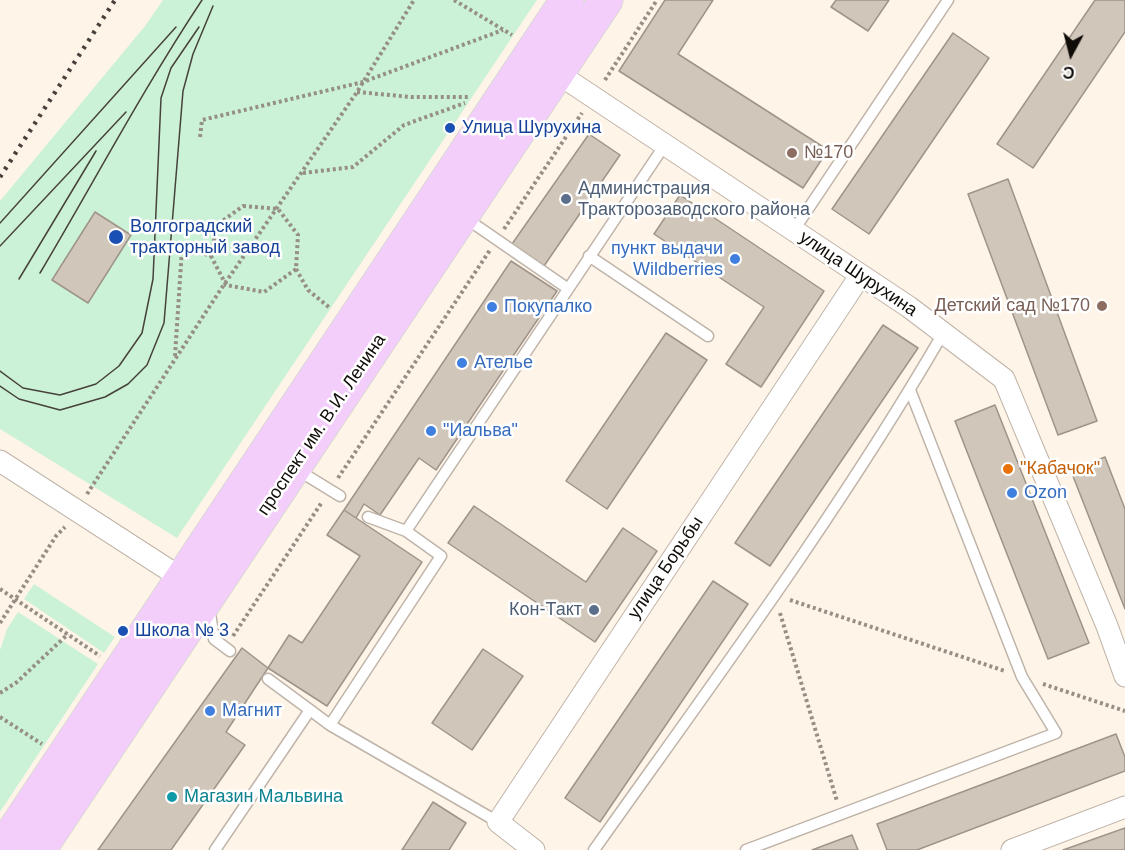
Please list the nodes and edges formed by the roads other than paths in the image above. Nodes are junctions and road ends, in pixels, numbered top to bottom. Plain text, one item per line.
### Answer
1 (567, 0) edge
2 (606, 0) edge
3 (948, 0) edge
4 (531, 54) junction
5 (557, 74) junction
6 (664, 146) junction
7 (462, 216) junction
8 (794, 231) junction
9 (589, 256) junction
10 (860, 276) junction
11 (567, 288) junction
12 (942, 334) junction
13 (708, 336) dead end
14 (910, 390) junction
15 (0, 461) edge
16 (293, 467) junction
17 (340, 496) dead end
18 (368, 517) dead end
19 (406, 531) junction
20 (195, 587) junction
21 (228, 649) road end
22 (1125, 676) edge
23 (268, 679) dead end
24 (310, 710) junction
25 (330, 724) junction
26 (1125, 807) edge
27 (498, 822) junction
28 (1018, 849) edge
29 (1, 850) edge
30 (39, 850) edge
31 (215, 850) edge
32 (534, 850) edge
33 (594, 850) edge
34 (746, 850) edge

1 - 4 main road, проспект им. В.И. Ленина
2 - 5 main road, проспект им. В.И. Ленина
3 - 8 lane
4 - 5 street, улица Шурухина
4 - 20 main road, проспект им. В.И. Ленина
5 - 6 street, улица Шурухина
5 - 7 main road, проспект им. В.И. Ленина
6 - 8 street, улица Шурухина
6 - 9 lane
7 - 11 lane
7 - 16 main road, проспект им. В.И. Ленина
8 - 10 street, улица Шурухина
9 - 11 lane
9 - 13 lane
10 - 12 street, улица Шурухина
10 - 27 street, улица Борьбы
11 - 19 lane
12 - 14 lane
12 - 22 street, улица Шурухина
14 - 33 lane
14 - 34 lane
15 - 20 street
16 - 17 lane
16 - 20 main road, проспект им. В.И. Ленина
18 - 19 lane
19 - 25 lane
20 - 21 lane
20 - 29 main road, проспект им. В.И. Ленина
20 - 30 main road, проспект им. В.И. Ленина
23 - 24 lane
24 - 25 lane
24 - 31 lane
25 - 27 lane
26 - 28 street
27 - 32 street

